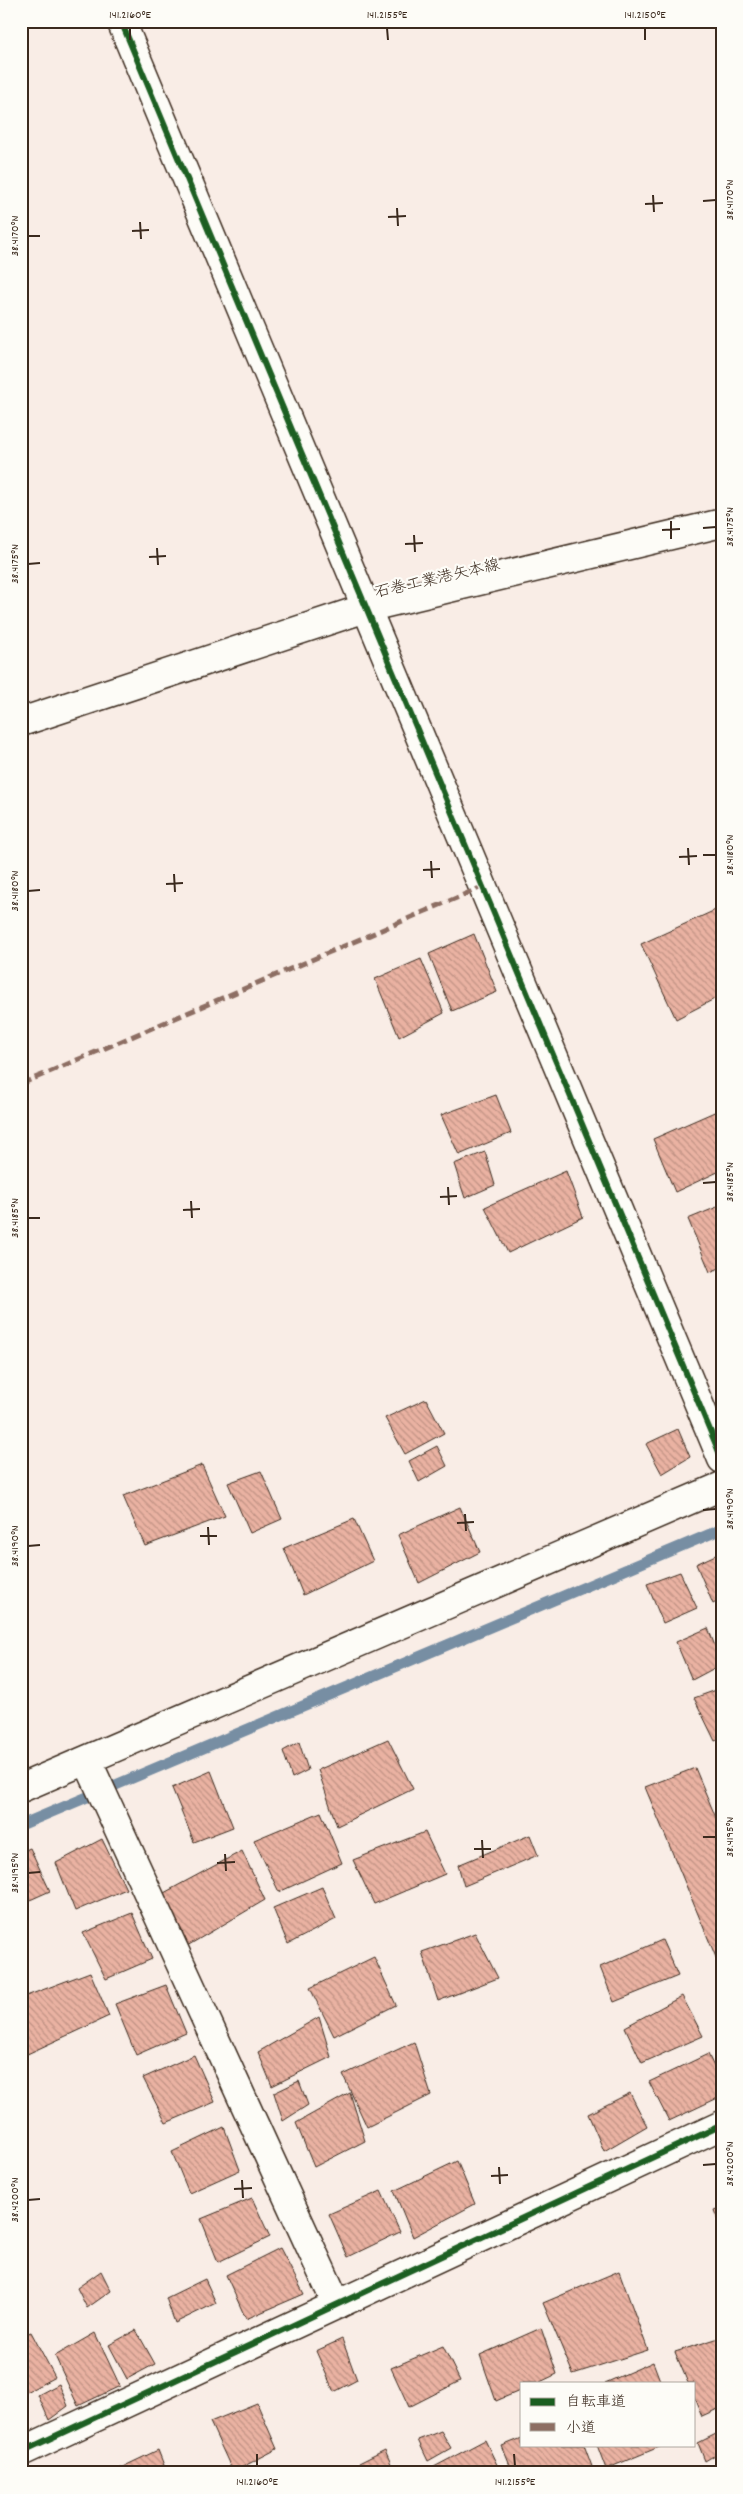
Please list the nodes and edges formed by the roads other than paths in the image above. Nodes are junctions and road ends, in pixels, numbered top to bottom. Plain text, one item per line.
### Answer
1 (121, 21) edge
2 (722, 522) edge
3 (366, 608) junction
4 (21, 722) edge
5 (722, 1459) edge
6 (722, 1486) edge
7 (89, 1767) junction
8 (21, 1788) edge
9 (722, 2125) edge
10 (337, 2305) junction
11 (21, 2452) edge

1 - 3 street
2 - 3 street, 石巻工業港矢本線
3 - 4 street, 石巻工業港矢本線
3 - 5 street
6 - 7 street
7 - 8 street
7 - 10 street
9 - 10 street
10 - 11 street

